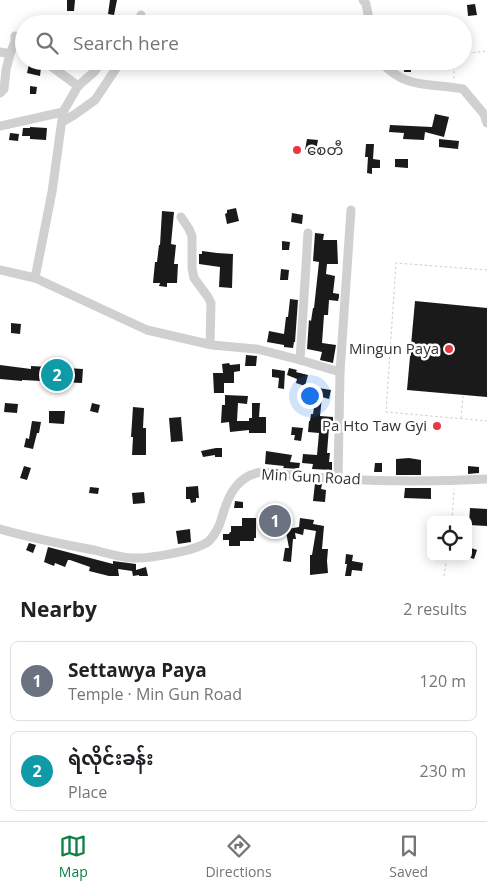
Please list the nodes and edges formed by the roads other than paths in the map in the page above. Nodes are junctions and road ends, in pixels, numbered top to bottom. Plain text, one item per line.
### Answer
1 (363, 0) edge
2 (368, 15) edge
3 (15, 39) edge
4 (0, 52) edge
5 (10, 54) junction
6 (56, 70) edge
7 (96, 70) edge
8 (115, 70) edge
9 (390, 70) edge
10 (78, 86) junction
11 (0, 94) edge
12 (62, 117) junction
13 (487, 123) edge
14 (0, 126) edge
15 (351, 210) dead end
16 (181, 217) dead end
17 (308, 233) dead end
18 (0, 270) edge
19 (34, 278) junction
20 (210, 344) junction
21 (300, 360) junction
22 (340, 372) junction
23 (338, 479) junction
24 (487, 479) edge
25 (0, 529) edge

1 - 2 street
3 - 5 street
4 - 5 street
5 - 11 street
6 - 10 street
7 - 10 street
8 - 12 street
9 - 13 street
10 - 12 street
12 - 14 street
12 - 19 street
15 - 22 street
16 - 20 street
17 - 21 street
18 - 19 street
19 - 20 street
20 - 21 street
21 - 22 street
22 - 23 street
23 - 24 street, Min Gun Road
23 - 25 street, Min Gun Road

